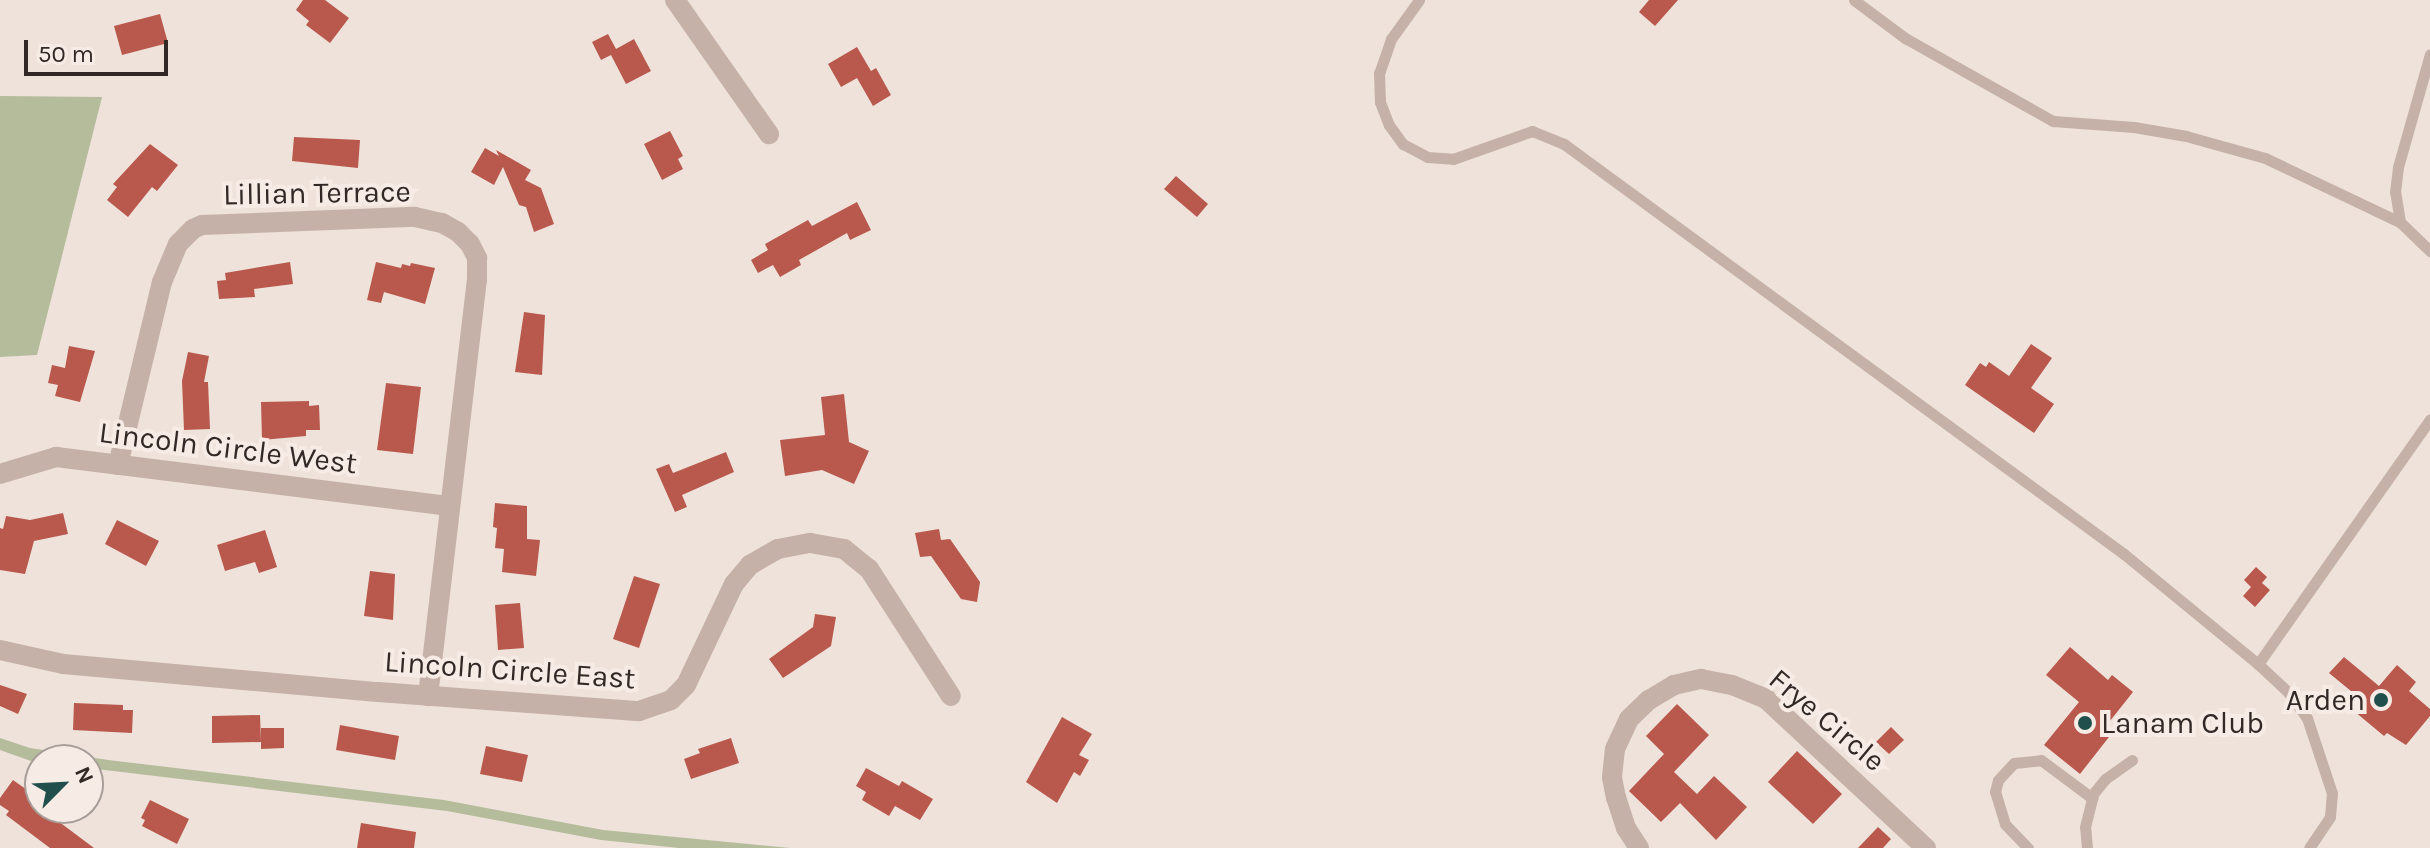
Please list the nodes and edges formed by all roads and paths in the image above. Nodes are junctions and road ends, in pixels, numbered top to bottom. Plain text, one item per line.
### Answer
1 (675, 0) edge
2 (1419, 0) edge
3 (1854, 0) edge
4 (2430, 54) edge
5 (769, 134) dead end
6 (2400, 222) junction
7 (2430, 251) edge
8 (2430, 419) edge
9 (118, 465) junction
10 (0, 474) edge
11 (450, 506) junction
12 (0, 650) edge
13 (2258, 664) junction
14 (428, 696) junction
15 (951, 696) dead end
16 (2132, 760) dead end
17 (2092, 798) junction
18 (1639, 848) edge
19 (1926, 848) edge
20 (2028, 848) edge
21 (2087, 848) edge
22 (2309, 848) edge

1 - 5 street
2 - 13 lane
3 - 6 lane
4 - 6 lane
6 - 7 lane
8 - 13 lane
9 - 10 street, Lincoln Circle West
9 - 11 street, Lincoln Circle West
9 - 11 street, Lillian Terrace
11 - 14 street, Lillian Terrace
12 - 14 street, Lincoln Circle East
13 - 22 lane
14 - 15 street, Lincoln Circle East
16 - 17 lane
17 - 20 lane
17 - 21 lane
18 - 19 street, Frye Circle

